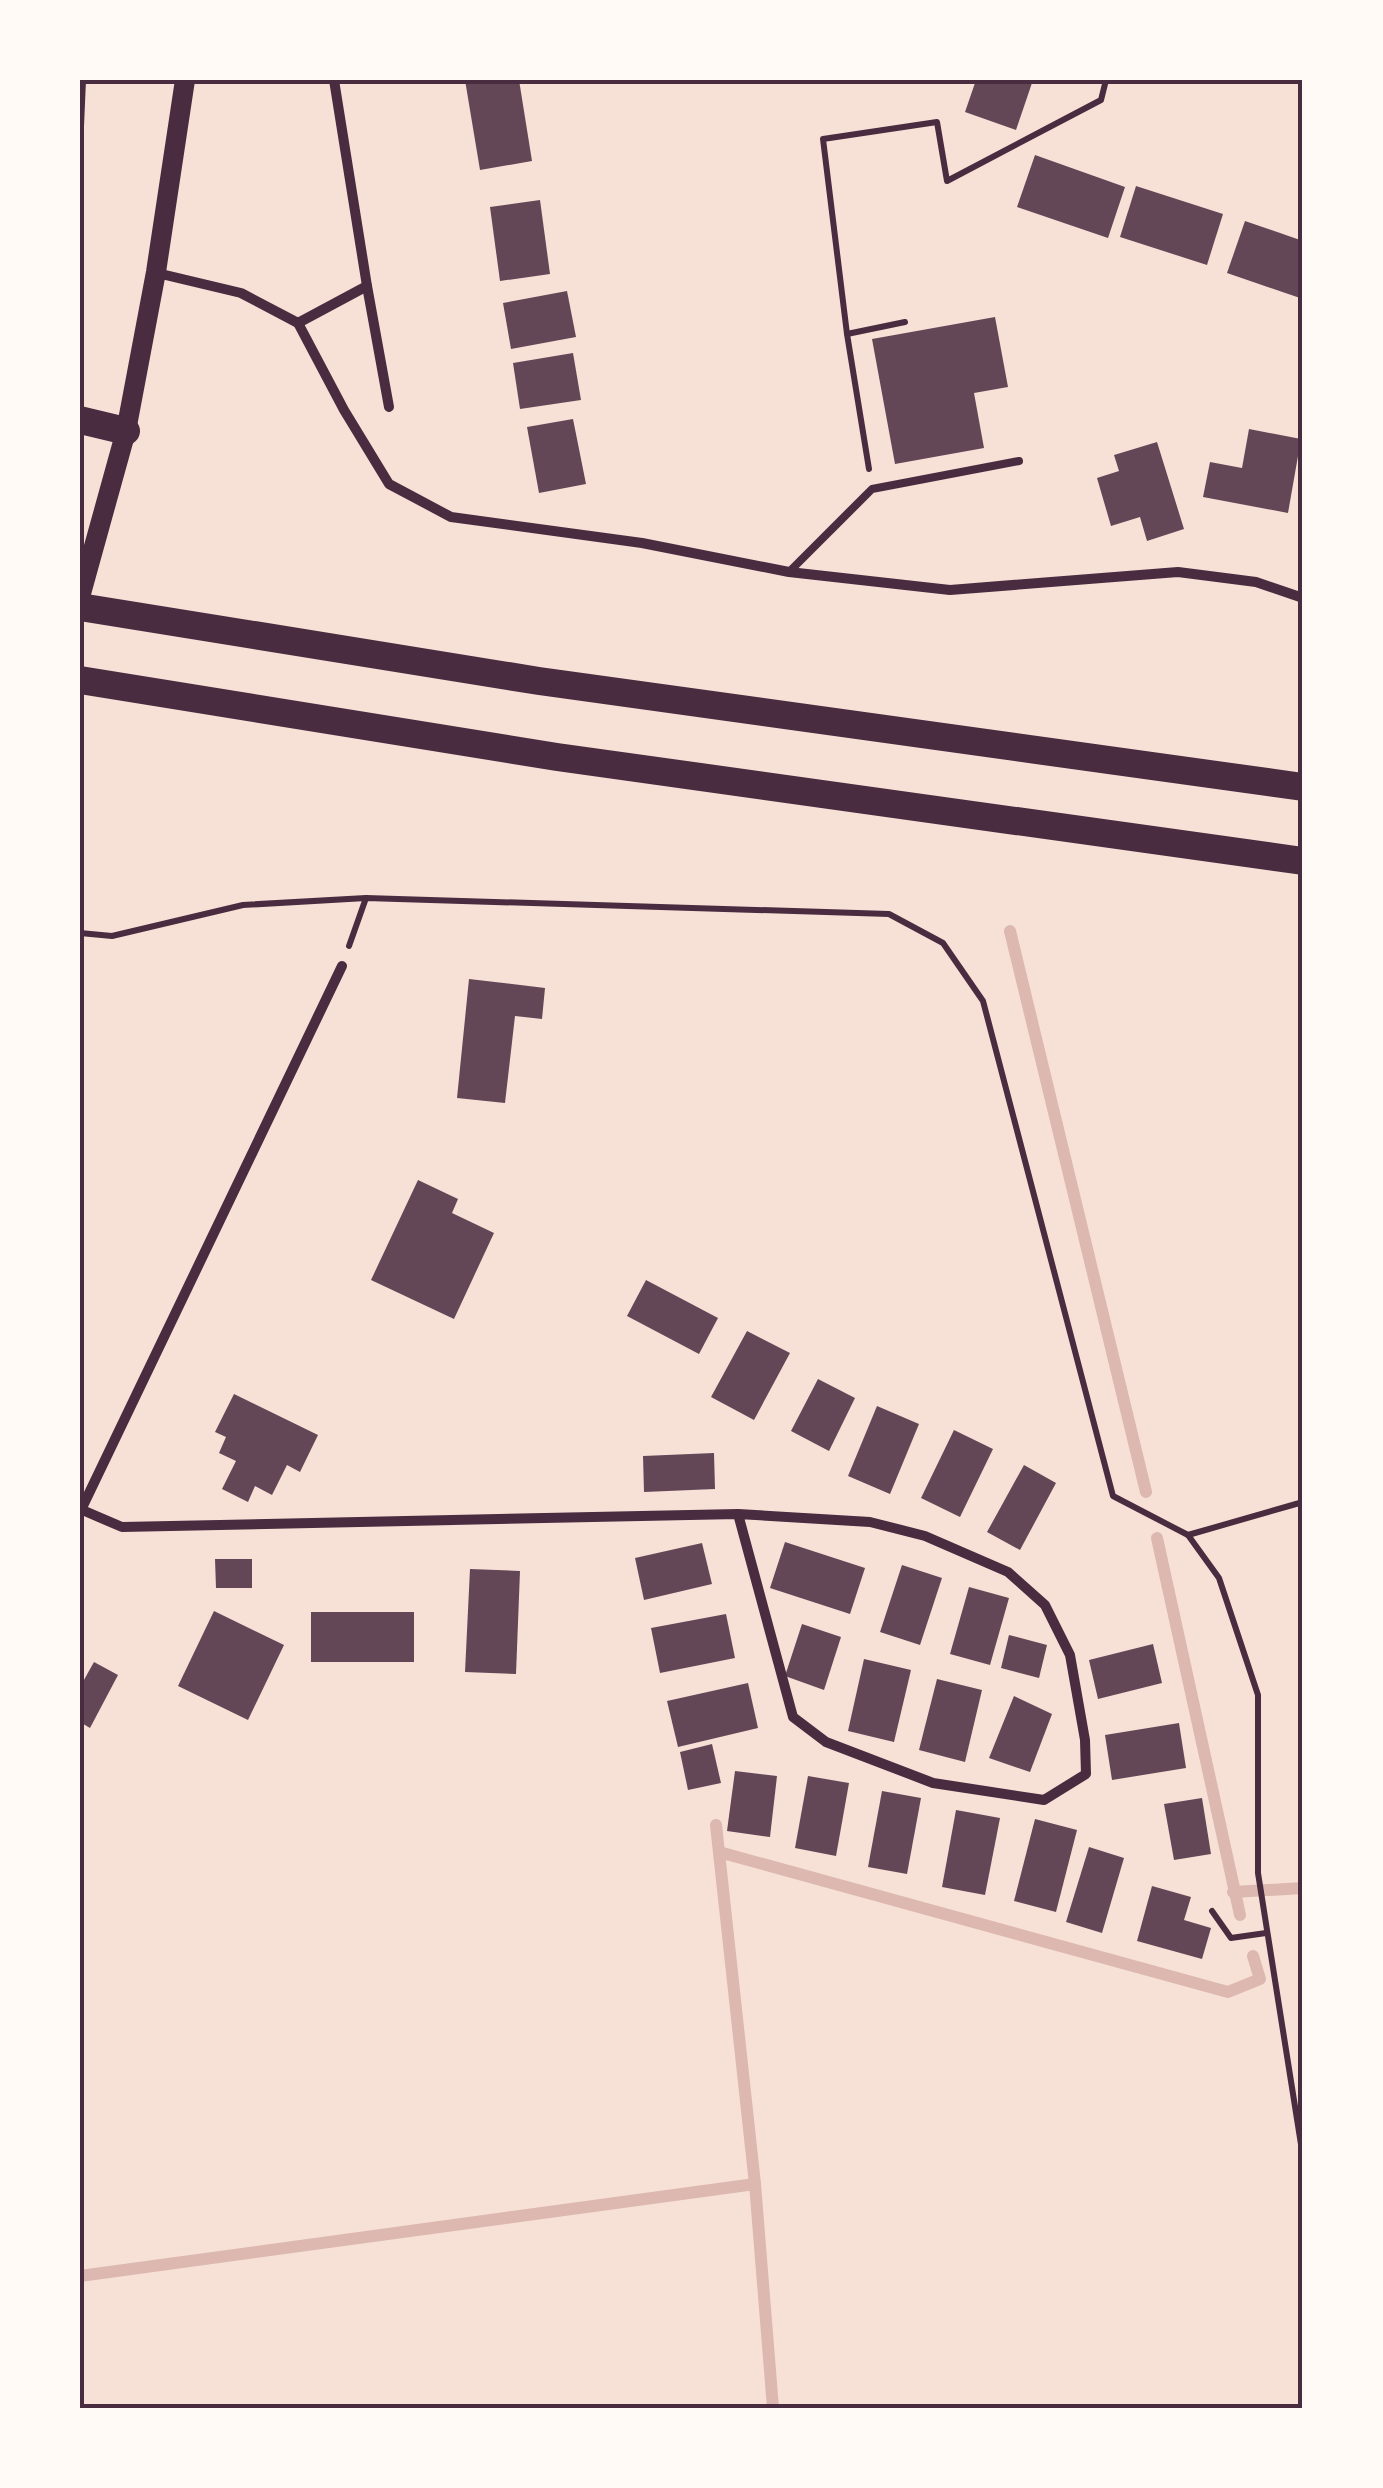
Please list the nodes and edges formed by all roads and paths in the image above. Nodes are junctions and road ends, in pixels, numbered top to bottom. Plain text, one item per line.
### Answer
1 (82, 80) edge
2 (185, 80) edge
3 (334, 80) edge
4 (1106, 80) edge
5 (80, 126) edge
6 (156, 272) junction
7 (367, 286) junction
8 (905, 322) dead end
9 (298, 323) junction
10 (847, 334) junction
11 (389, 407) dead end
12 (80, 420) edge
13 (126, 432) junction
14 (1019, 460) dead end
15 (872, 489) junction
16 (789, 572) junction
17 (80, 597) edge
18 (1303, 598) edge
19 (80, 606) edge
20 (80, 680) edge
21 (1303, 787) edge
22 (1303, 861) edge
23 (366, 898) junction
24 (80, 932) edge
25 (342, 966) joint
26 (1303, 1502) edge
27 (80, 1510) edge
28 (738, 1514) junction
29 (1188, 1535) junction
30 (1212, 1910) dead end
31 (1266, 1933) junction
32 (1303, 2157) edge

1 - 5 lane
2 - 6 main road
3 - 7 street
4 - 10 path
6 - 9 street
6 - 13 main road
7 - 9 street
7 - 11 street
8 - 10 path
9 - 16 street
10 - 15 path
12 - 13 highway
13 - 17 main road
14 - 15 lane
15 - 16 lane
16 - 18 street
19 - 21 highway
20 - 22 highway
23 - 24 path
23 - 25 path
23 - 29 path
25 - 27 street
26 - 29 path
27 - 28 street
28 - 28 street
29 - 31 path
30 - 31 path
31 - 32 path

